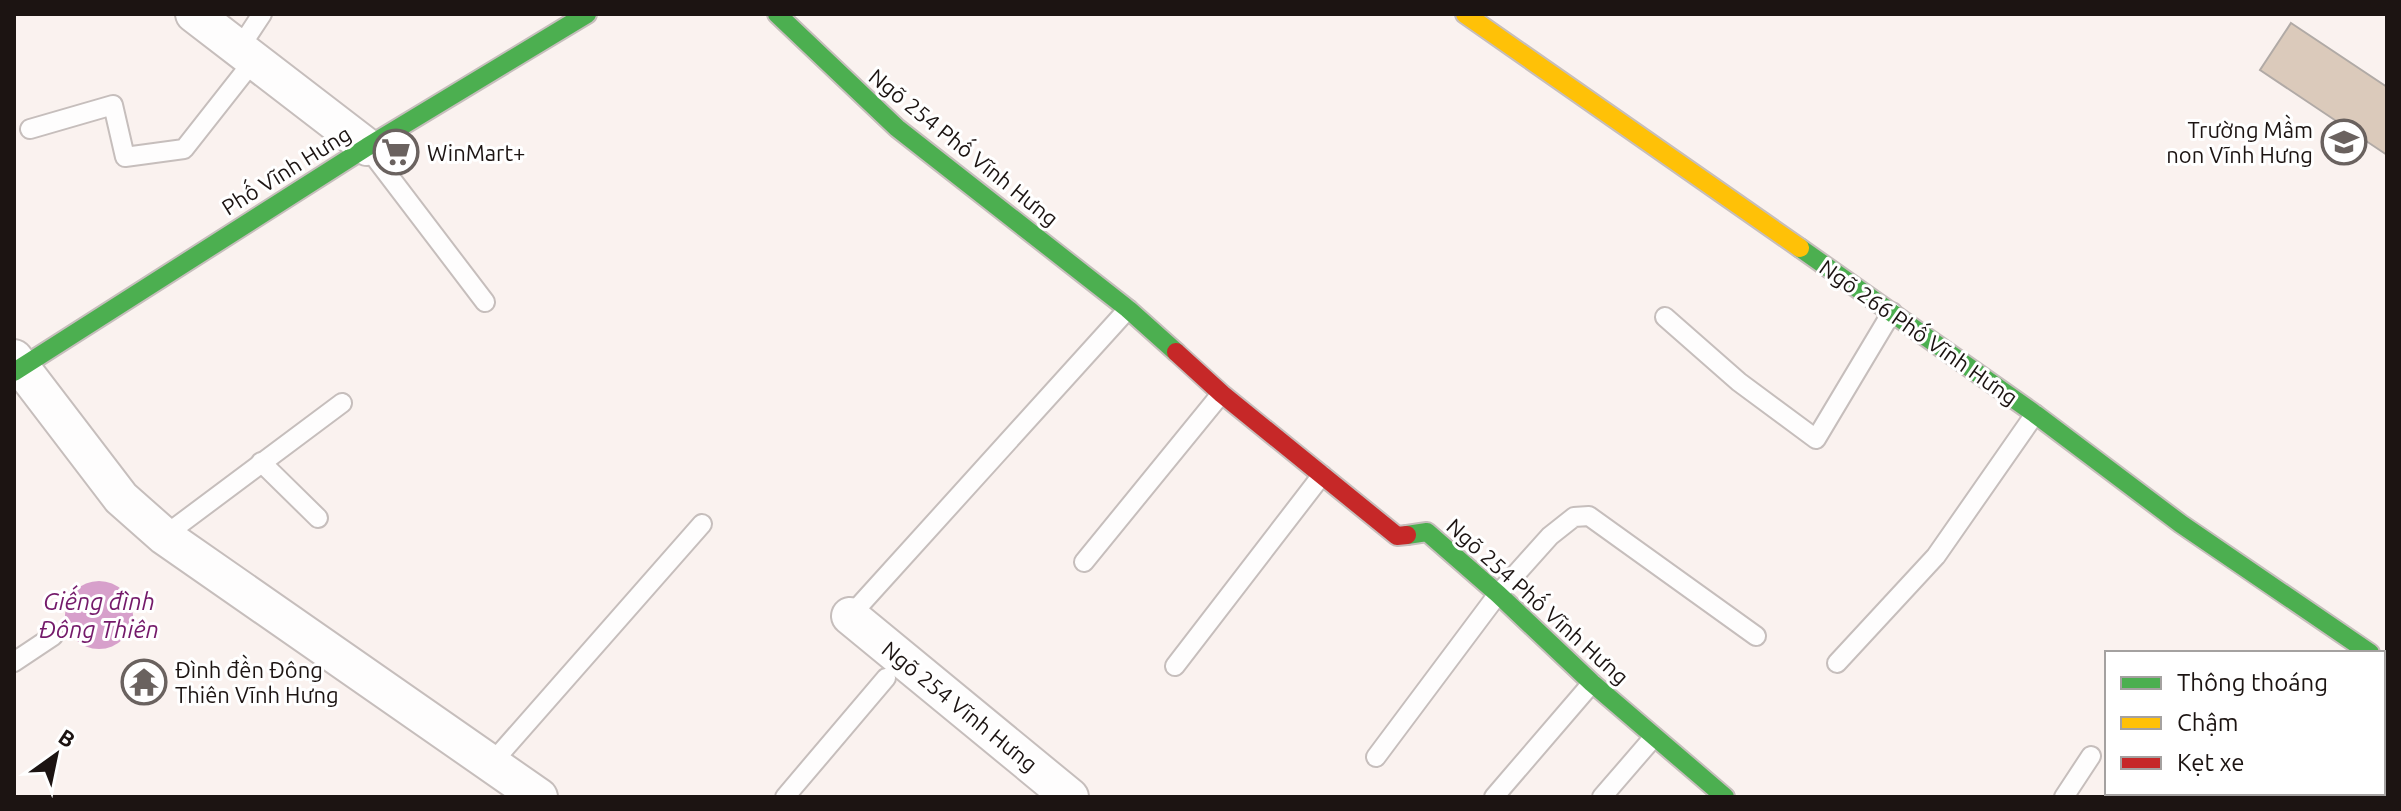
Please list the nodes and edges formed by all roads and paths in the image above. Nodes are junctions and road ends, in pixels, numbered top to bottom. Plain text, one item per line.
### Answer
1 (194, 14) edge
2 (262, 14) edge
3 (587, 14) edge
4 (777, 14) edge
5 (1465, 14) edge
6 (246, 54) junction
7 (30, 129) dead end
8 (367, 147) junction
9 (485, 302) dead end
10 (1128, 309) junction
11 (1892, 312) junction
12 (1665, 317) dead end
13 (16, 366) edge
14 (1222, 394) junction
15 (342, 403) dead end
16 (2035, 414) junction
17 (261, 462) junction
18 (1323, 475) junction
19 (318, 518) dead end
20 (702, 524) dead end
21 (164, 536) junction
22 (1084, 562) dead end
23 (1498, 594) junction
24 (850, 616) joint
25 (53, 636) dead end
26 (1756, 636) dead end
27 (2367, 651) edge
28 (14, 662) edge
29 (1837, 663) dead end
30 (1175, 666) dead end
31 (886, 678) dead end
32 (1592, 683) junction
33 (1653, 738) junction
34 (2091, 756) dead end
35 (1376, 757) dead end
36 (490, 765) junction
37 (528, 794) edge
38 (785, 797) edge
39 (1070, 797) edge
40 (1494, 797) edge
41 (1602, 797) edge
42 (1725, 797) edge
43 (2064, 797) edge

1 - 6 street
2 - 6 lane
3 - 8 street, Phố Vĩnh Hưng
4 - 10 street, Ngõ 254 Phố Vĩnh Hưng
5 - 11 street, Ngõ 266 Phố Vĩnh Hưng
6 - 7 lane
6 - 8 street
8 - 9 lane
8 - 13 street, Phố Vĩnh Hưng
10 - 14 street, Ngõ 254 Phố Vĩnh Hưng
10 - 24 lane
11 - 12 lane
11 - 16 street, Ngõ 266 Phố Vĩnh Hưng
13 - 21 street
14 - 18 street, Ngõ 254 Phố Vĩnh Hưng
14 - 22 lane
15 - 17 lane
16 - 27 street, Ngõ 266 Phố Vĩnh Hưng
16 - 29 lane
17 - 19 lane
17 - 21 lane
18 - 23 street, Ngõ 254 Phố Vĩnh Hưng
18 - 30 lane
20 - 36 lane
21 - 36 street
23 - 26 lane
23 - 32 street, Ngõ 254 Phố Vĩnh Hưng
23 - 35 lane
24 - 39 street, Ngõ 254 Vĩnh Hưng
25 - 28 lane
31 - 38 lane
32 - 33 street, Ngõ 254 Phố Vĩnh Hưng
32 - 40 lane
33 - 41 lane
33 - 42 street, Ngõ 254 Phố Vĩnh Hưng
34 - 43 lane
36 - 37 street

